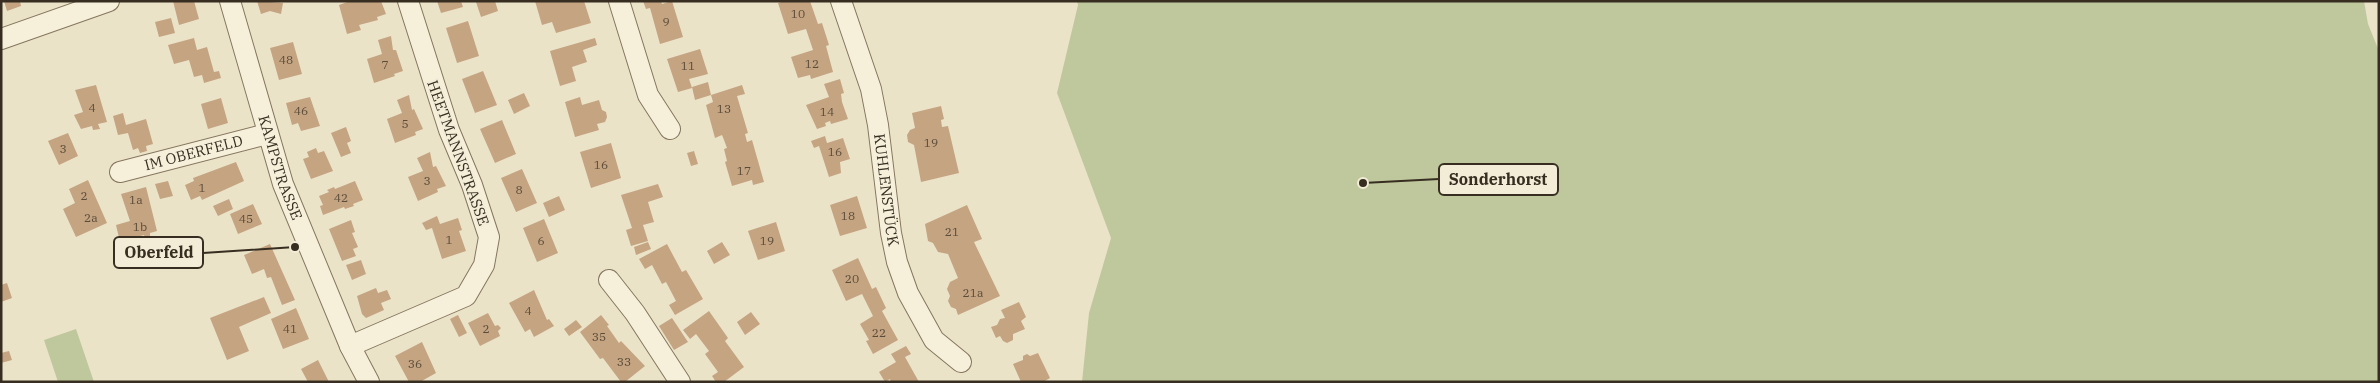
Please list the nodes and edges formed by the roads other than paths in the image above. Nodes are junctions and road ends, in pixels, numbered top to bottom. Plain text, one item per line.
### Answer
1 (109, 1) edge
2 (230, 1) edge
3 (408, 1) edge
4 (619, 1) edge
5 (841, 1) edge
6 (1, 39) edge
7 (670, 129) dead end
8 (267, 134) junction
9 (120, 172) dead end
10 (609, 280) dead end
11 (350, 346) junction
12 (961, 362) dead end
13 (369, 382) edge
14 (680, 382) edge

1 - 6 street
2 - 8 street, KAMPSTRASSE
3 - 11 street, HEETMANNSTRASSE
4 - 7 street
5 - 12 street, KUHLENSTÜCK
8 - 9 street, IM OBERFELD
8 - 11 street, KAMPSTRASSE
10 - 14 street
11 - 13 street, KAMPSTRASSE

